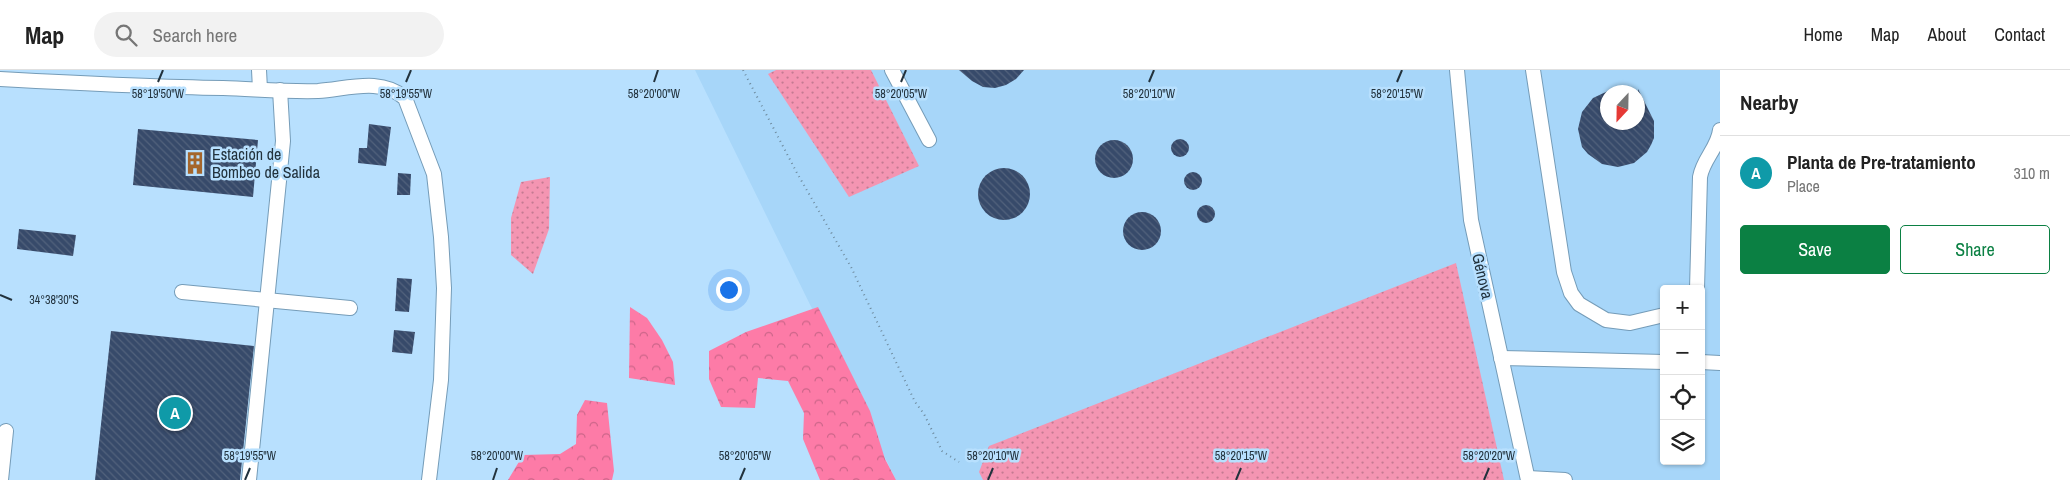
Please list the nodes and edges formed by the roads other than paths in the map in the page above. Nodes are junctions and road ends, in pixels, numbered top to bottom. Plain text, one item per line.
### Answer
1 (259, 70) edge
2 (892, 70) edge
3 (1457, 70) edge
4 (1533, 70) edge
5 (0, 79) edge
6 (260, 89) junction
7 (280, 90) junction
8 (1720, 130) edge
9 (928, 140) dead end
10 (1697, 285) edge
11 (182, 292) dead end
12 (267, 300) junction
13 (350, 308) dead end
14 (1660, 315) edge
15 (1501, 358) junction
16 (1660, 362) edge
17 (1705, 362) edge
18 (1720, 363) edge
19 (6, 431) dead end
20 (1528, 479) edge
21 (1, 480) edge
22 (249, 480) edge
23 (429, 480) edge
24 (1565, 480) edge

1 - 6 street
2 - 9 street
3 - 15 street, Génova
4 - 14 street
5 - 6 street
6 - 7 street
7 - 12 street
7 - 23 street
8 - 10 street
11 - 12 street
12 - 13 street
12 - 22 street
15 - 16 street
15 - 20 street, Génova
17 - 18 street
19 - 21 street
20 - 24 street

